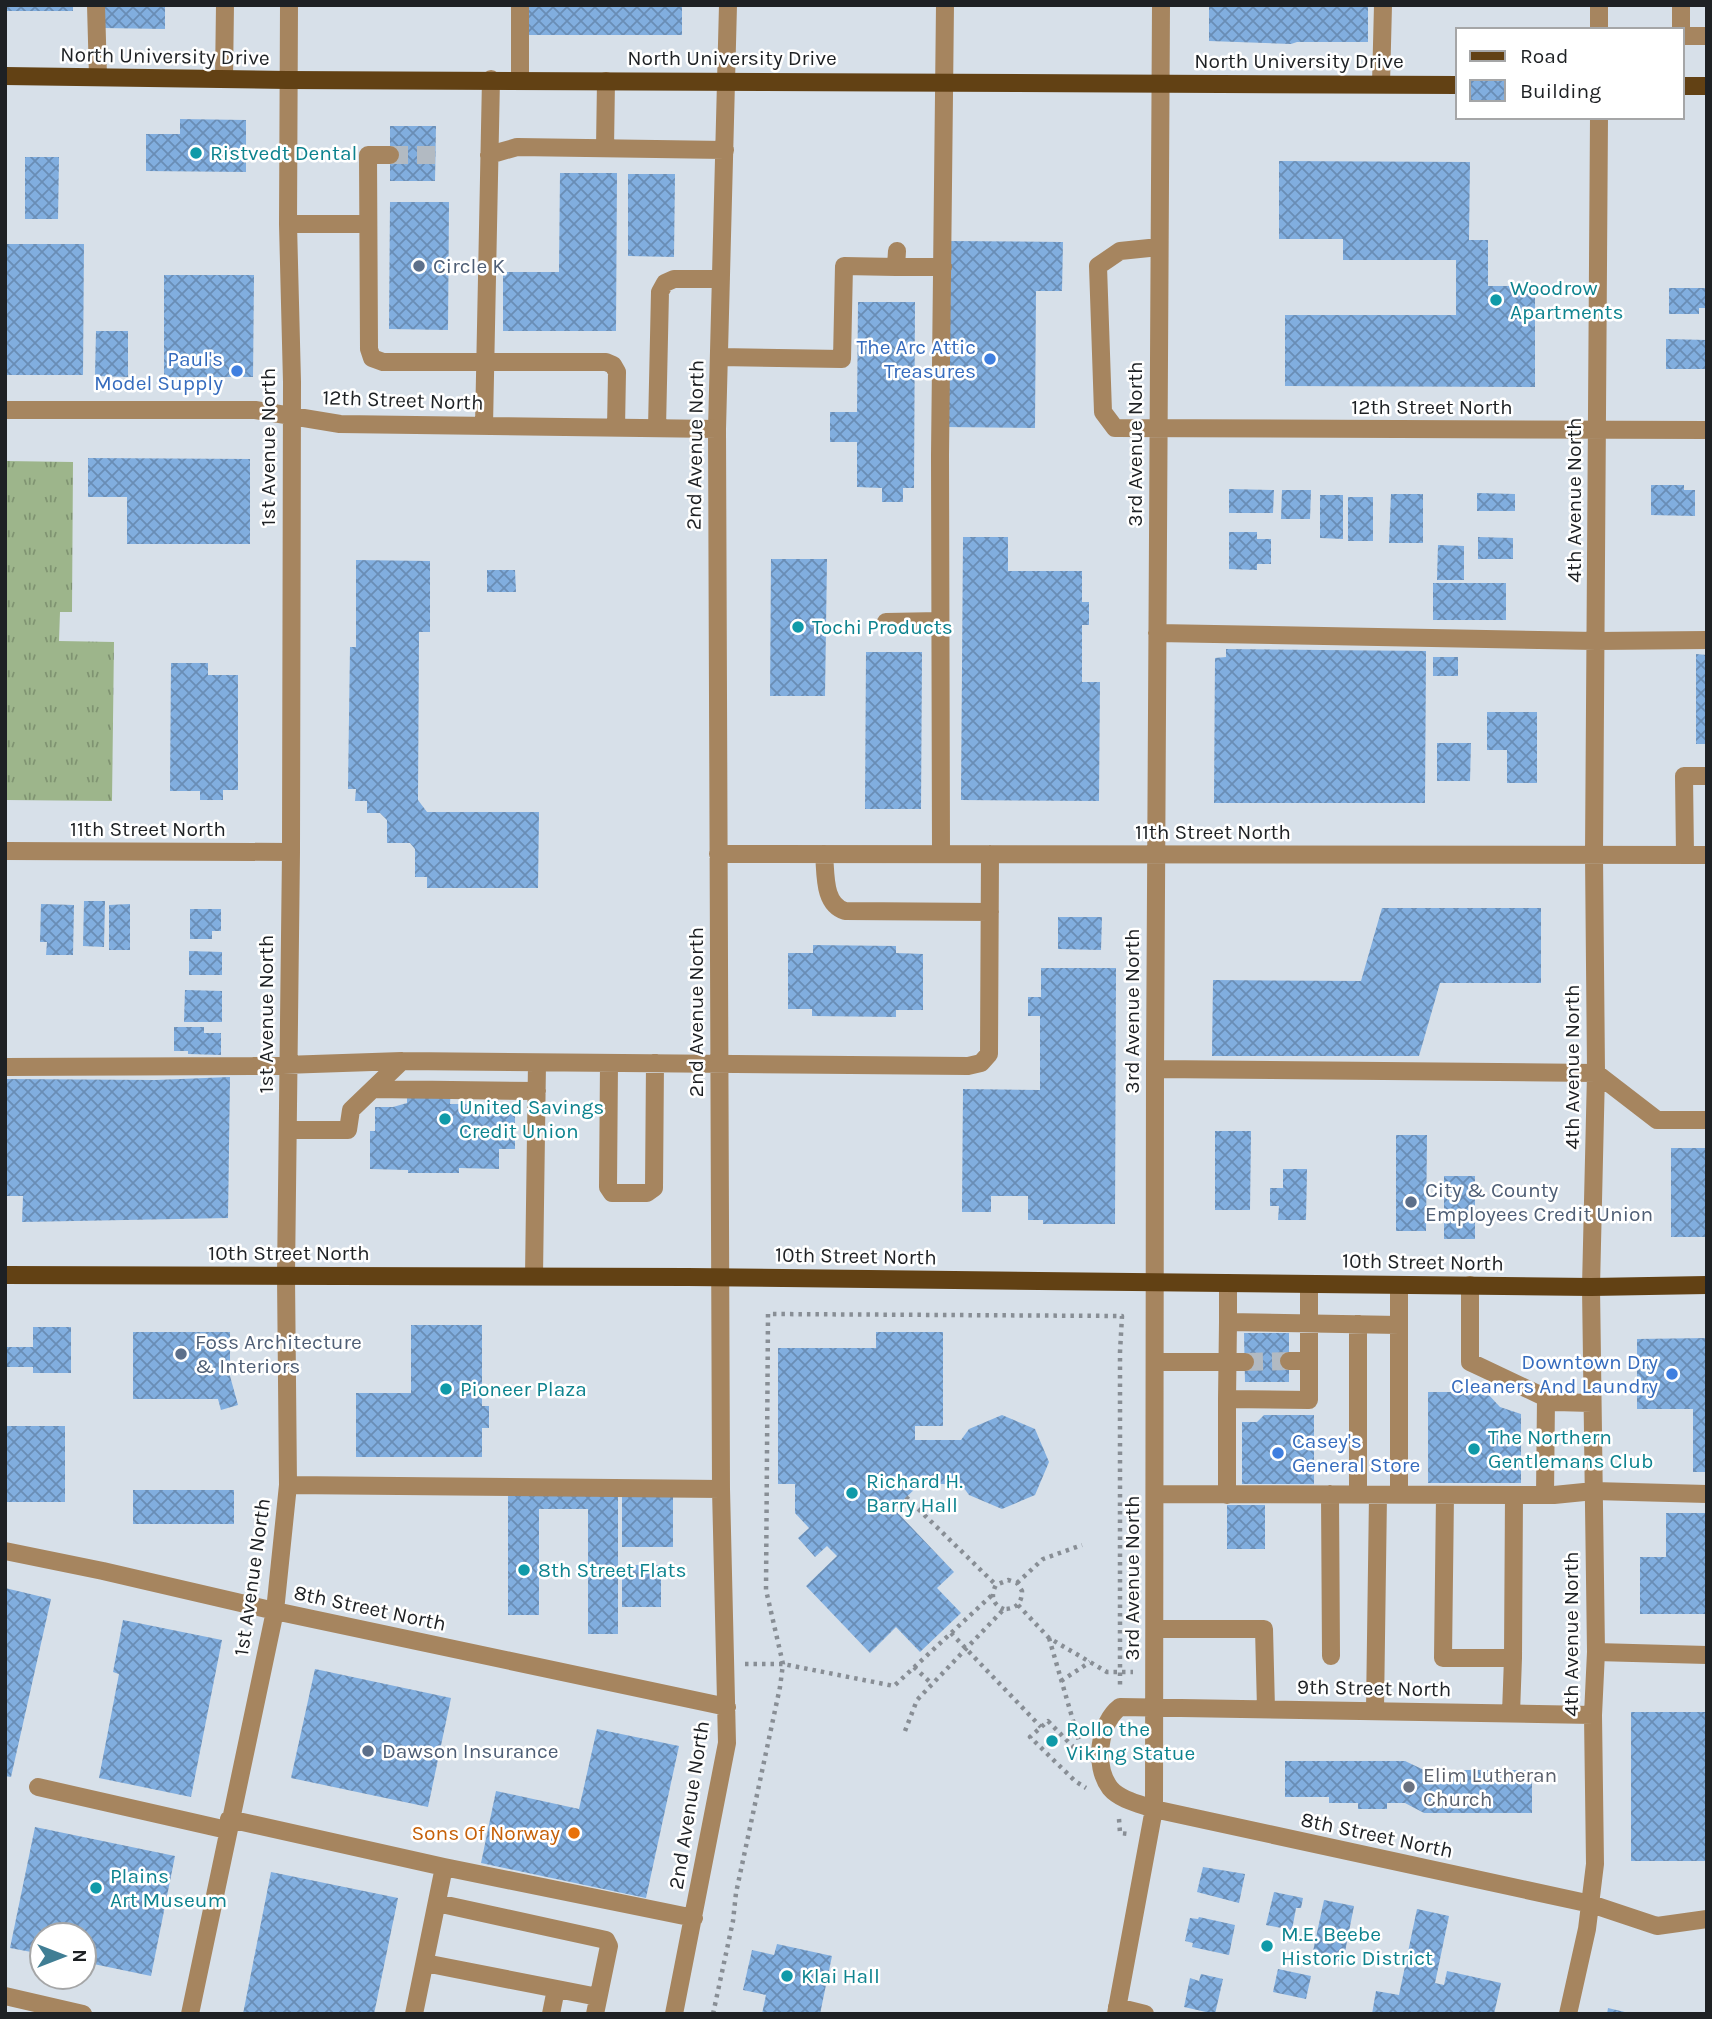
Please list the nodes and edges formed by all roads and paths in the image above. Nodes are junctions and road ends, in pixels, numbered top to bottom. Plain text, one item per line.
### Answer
1 (96, 5) edge
2 (225, 5) edge
3 (289, 5) edge
4 (520, 5) edge
5 (728, 5) edge
6 (945, 5) edge
7 (1161, 5) edge
8 (1383, 5) edge
9 (1599, 5) edge
10 (1681, 5) edge
11 (1599, 28) edge
12 (1681, 28) edge
13 (1684, 36) edge
14 (1707, 36) edge
15 (5, 76) edge
16 (98, 77) junction
17 (224, 79) junction
18 (491, 79) junction
19 (287, 80) junction
20 (520, 80) junction
21 (606, 80) junction
22 (727, 81) junction
23 (945, 82) junction
24 (1160, 83) junction
25 (1381, 84) junction
26 (1456, 85) edge
27 (1684, 86) edge
28 (1707, 86) edge
29 (1600, 119) edge
30 (605, 148) junction
31 (725, 150) junction
32 (390, 155) tunnel mouth
33 (489, 155) junction
34 (288, 224) junction
35 (367, 224) junction
36 (1159, 247) junction
37 (943, 267) junction
38 (721, 279) junction
39 (719, 357) junction
40 (486, 362) junction
41 (5, 410) edge
42 (292, 416) junction
43 (484, 426) junction
44 (616, 428) junction
45 (657, 428) junction
46 (1158, 428) junction
47 (717, 429) junction
48 (1597, 430) junction
49 (1707, 430) edge
50 (940, 621) junction
51 (887, 622) dead end
52 (1157, 633) junction
53 (1707, 640) edge
54 (1596, 641) junction
55 (1707, 776) edge
56 (5, 851) edge
57 (291, 852) junction
58 (718, 854) junction
59 (824, 854) junction
60 (941, 854) junction
61 (990, 854) junction
62 (1156, 854) junction
63 (1594, 855) junction
64 (1685, 855) junction
65 (1707, 855) edge
66 (990, 912) junction
67 (402, 1061) junction
68 (719, 1062) junction
69 (537, 1063) junction
70 (609, 1063) junction
71 (655, 1063) junction
72 (288, 1065) junction
73 (5, 1067) edge
74 (1154, 1069) junction
75 (1596, 1073) junction
76 (373, 1089) junction
77 (537, 1091) junction
78 (1707, 1120) edge
79 (288, 1130) junction
80 (5, 1275) edge
81 (285, 1276) junction
82 (534, 1276) junction
83 (720, 1277) junction
84 (1154, 1282) junction
85 (1228, 1283) junction
86 (1308, 1284) junction
87 (1399, 1285) junction
88 (1470, 1285) junction
89 (1707, 1285) edge
90 (1591, 1287) junction
91 (1228, 1322) junction
92 (1308, 1323) junction
93 (1359, 1324) junction
94 (1399, 1325) junction
95 (1289, 1361) tunnel mouth
96 (1308, 1361) junction
97 (1154, 1362) junction
98 (1236, 1362) junction
99 (1546, 1398) junction
100 (1227, 1399) junction
101 (1592, 1403) junction
102 (288, 1486) junction
103 (721, 1489) junction
104 (1594, 1491) junction
105 (1155, 1494) junction
106 (1330, 1494) junction
107 (1707, 1494) edge
108 (1227, 1495) junction
109 (1358, 1495) junction
110 (1378, 1495) junction
111 (1399, 1495) junction
112 (1445, 1495) junction
113 (1514, 1495) junction
114 (1545, 1495) junction
115 (906, 1497) dead end
116 (1082, 1545) dead end
117 (5, 1550) edge
118 (1017, 1583) junction
119 (996, 1585) junction
120 (992, 1595) junction
121 (1018, 1605) junction
122 (1004, 1609) junction
123 (275, 1611) junction
124 (1155, 1629) junction
125 (951, 1633) junction
126 (1049, 1638) junction
127 (966, 1649) junction
128 (1596, 1652) junction
129 (1707, 1655) edge
130 (1331, 1656) dead end
131 (1513, 1658) junction
132 (1090, 1662) junction
133 (744, 1664) dead end
134 (783, 1664) junction
135 (914, 1667) junction
136 (1121, 1672) junction
137 (1142, 1672) dead end
138 (1061, 1681) junction
139 (932, 1684) junction
140 (1120, 1697) dead end
141 (727, 1707) junction
142 (1155, 1707) junction
143 (1266, 1709) junction
144 (1375, 1710) junction
145 (1511, 1713) junction
146 (1593, 1715) junction
147 (1041, 1727) junction
148 (905, 1731) dead end
149 (1090, 1781) dead end
150 (38, 1787) dead end
151 (1093, 1788) dead end
152 (1096, 1795) dead end
153 (1119, 1809) dead end
154 (1154, 1809) junction
155 (228, 1824) junction
156 (1135, 1835) dead end
157 (444, 1867) junction
158 (437, 1903) junction
159 (1591, 1904) junction
160 (694, 1918) junction
161 (1707, 1919) edge
162 (425, 1963) junction
163 (556, 1989) junction
164 (5, 1996) edge
165 (597, 2005) edge
166 (1116, 2010) edge
167 (83, 2014) edge
168 (190, 2014) edge
169 (414, 2014) edge
170 (551, 2014) edge
171 (674, 2014) edge
172 (713, 2014) edge
173 (1145, 2014) edge
174 (1568, 2014) edge

1 - 16 street
2 - 17 street
3 - 19 street, 1st Avenue North
4 - 20 street
5 - 22 street, 2nd Avenue North
6 - 23 street
7 - 24 street, 3rd Avenue North
8 - 25 street
9 - 11 street
10 - 12 street
13 - 14 street
15 - 16 main road, North University Drive
16 - 17 main road, North University Drive
17 - 19 main road, North University Drive
18 - 19 main road, North University Drive
18 - 20 main road, North University Drive
18 - 33 street
19 - 34 street, 1st Avenue North
20 - 21 main road, North University Drive
21 - 22 main road, North University Drive
21 - 30 street
22 - 23 main road, North University Drive
22 - 31 street, 2nd Avenue North
23 - 24 main road, North University Drive
23 - 37 street
24 - 25 main road, North University Drive
24 - 36 street, 3rd Avenue North
25 - 26 main road, North University Drive
27 - 28 main road
29 - 48 street, 4th Avenue North
30 - 31 street
30 - 33 street
31 - 38 street, 2nd Avenue North
32 - 35 street
33 - 40 street
34 - 35 street
34 - 42 street, 1st Avenue North
35 - 40 street
36 - 46 street, 3rd Avenue North
36 - 46 street, 12th Street North
37 - 39 street
37 - 50 street
38 - 39 street, 2nd Avenue North
38 - 45 street
39 - 47 street, 2nd Avenue North
40 - 43 street
40 - 44 street
41 - 42 street, 12th Street North
42 - 43 street, 12th Street North
42 - 57 street, 1st Avenue North
43 - 44 street, 12th Street North
44 - 45 street, 12th Street North
45 - 47 street, 12th Street North
46 - 48 street, 12th Street North
46 - 52 street, 3rd Avenue North
47 - 58 street, 2nd Avenue North
48 - 49 street, 12th Street North
48 - 54 street, 4th Avenue North
50 - 51 street
50 - 60 street
52 - 54 street
52 - 62 street, 3rd Avenue North
53 - 54 street
54 - 63 street, 4th Avenue North
55 - 64 street
56 - 57 street, 11th Street North
57 - 72 street, 1st Avenue North
58 - 59 street, 11th Street North
58 - 68 street, 2nd Avenue North
59 - 60 street, 11th Street North
59 - 66 street
60 - 61 street, 11th Street North
61 - 62 street, 11th Street North
61 - 66 street
62 - 63 street, 11th Street North
62 - 74 street, 3rd Avenue North
63 - 64 street, 11th Street North
63 - 75 street, 4th Avenue North
64 - 65 street, 11th Street North
66 - 68 street
67 - 69 street
67 - 72 street
67 - 76 street
68 - 71 street
68 - 83 street, 2nd Avenue North
69 - 70 street
69 - 77 street
70 - 71 street
70 - 71 street
72 - 73 street
72 - 79 street, 1st Avenue North
74 - 75 street
74 - 84 street, 3rd Avenue North
75 - 78 street
75 - 90 street, 4th Avenue North
76 - 77 street
76 - 79 street
77 - 82 street
79 - 81 street, 1st Avenue North
80 - 81 main road, 10th Street North
81 - 82 main road, 10th Street North
81 - 102 street, 1st Avenue North
82 - 83 main road, 10th Street North
83 - 84 main road, 10th Street North
83 - 103 street, 2nd Avenue North
84 - 85 main road, 10th Street North
84 - 97 street, 3rd Avenue North
85 - 86 main road, 10th Street North
85 - 91 street
86 - 87 main road, 10th Street North
86 - 92 street
87 - 88 main road, 10th Street North
87 - 94 street
88 - 90 main road, 10th Street North
88 - 99 street
89 - 90 main road, 10th Street North
90 - 101 street, 4th Avenue North
91 - 92 street
91 - 98 street
92 - 93 street
92 - 96 street
93 - 94 street
93 - 109 street
94 - 111 street
95 - 96 street
96 - 100 street
97 - 98 street
97 - 105 street, 3rd Avenue North
98 - 100 street
99 - 101 street
99 - 114 street
100 - 108 street
101 - 104 street, 4th Avenue North
102 - 103 street
102 - 123 street, 1st Avenue North
103 - 141 street, 2nd Avenue North
104 - 107 street
104 - 114 street
104 - 128 street, 4th Avenue North
105 - 108 street
105 - 124 street, 3rd Avenue North
106 - 108 street
106 - 109 street
106 - 130 street
109 - 110 street
110 - 111 street
110 - 144 street
111 - 112 street
112 - 113 street
112 - 131 street
113 - 114 street
113 - 131 street
115 - 119 path
116 - 118 path
117 - 123 street, 8th Street North
118 - 119 path
118 - 121 path
119 - 120 path
120 - 122 path
120 - 125 path
121 - 122 path
121 - 126 path
122 - 127 path
123 - 141 street, 8th Street North
123 - 155 street, 1st Avenue North
124 - 142 street, 3rd Avenue North
124 - 143 street
125 - 127 path
125 - 135 path
126 - 132 path
126 - 138 path
127 - 139 path
127 - 147 path
128 - 129 street
128 - 146 street, 4th Avenue North
131 - 145 street
132 - 136 path
132 - 138 path
133 - 134 path
134 - 135 path
134 - 136 path
134 - 172 path
135 - 139 path
136 - 137 path
136 - 140 path
138 - 147 path
139 - 148 path
141 - 160 street, 2nd Avenue North
142 - 143 street, 9th Street North
142 - 154 street, 3rd Avenue North
142 - 154 street, 8th Street North
143 - 144 street, 9th Street North
144 - 145 street, 9th Street North
145 - 146 street, 9th Street North
146 - 159 street, 4th Avenue North
147 - 152 path
149 - 151 path
150 - 155 street
153 - 156 path
154 - 159 street, 8th Street North
154 - 166 street, 3rd Avenue North
155 - 157 street
155 - 168 street, 1st Avenue North
157 - 158 street
157 - 160 street
158 - 162 street
158 - 165 street
159 - 161 street, 8th Street North
159 - 174 street, 4th Avenue North
160 - 171 street, 2nd Avenue North
162 - 163 street
162 - 169 street
163 - 165 street
163 - 170 street
164 - 167 street
166 - 173 street

